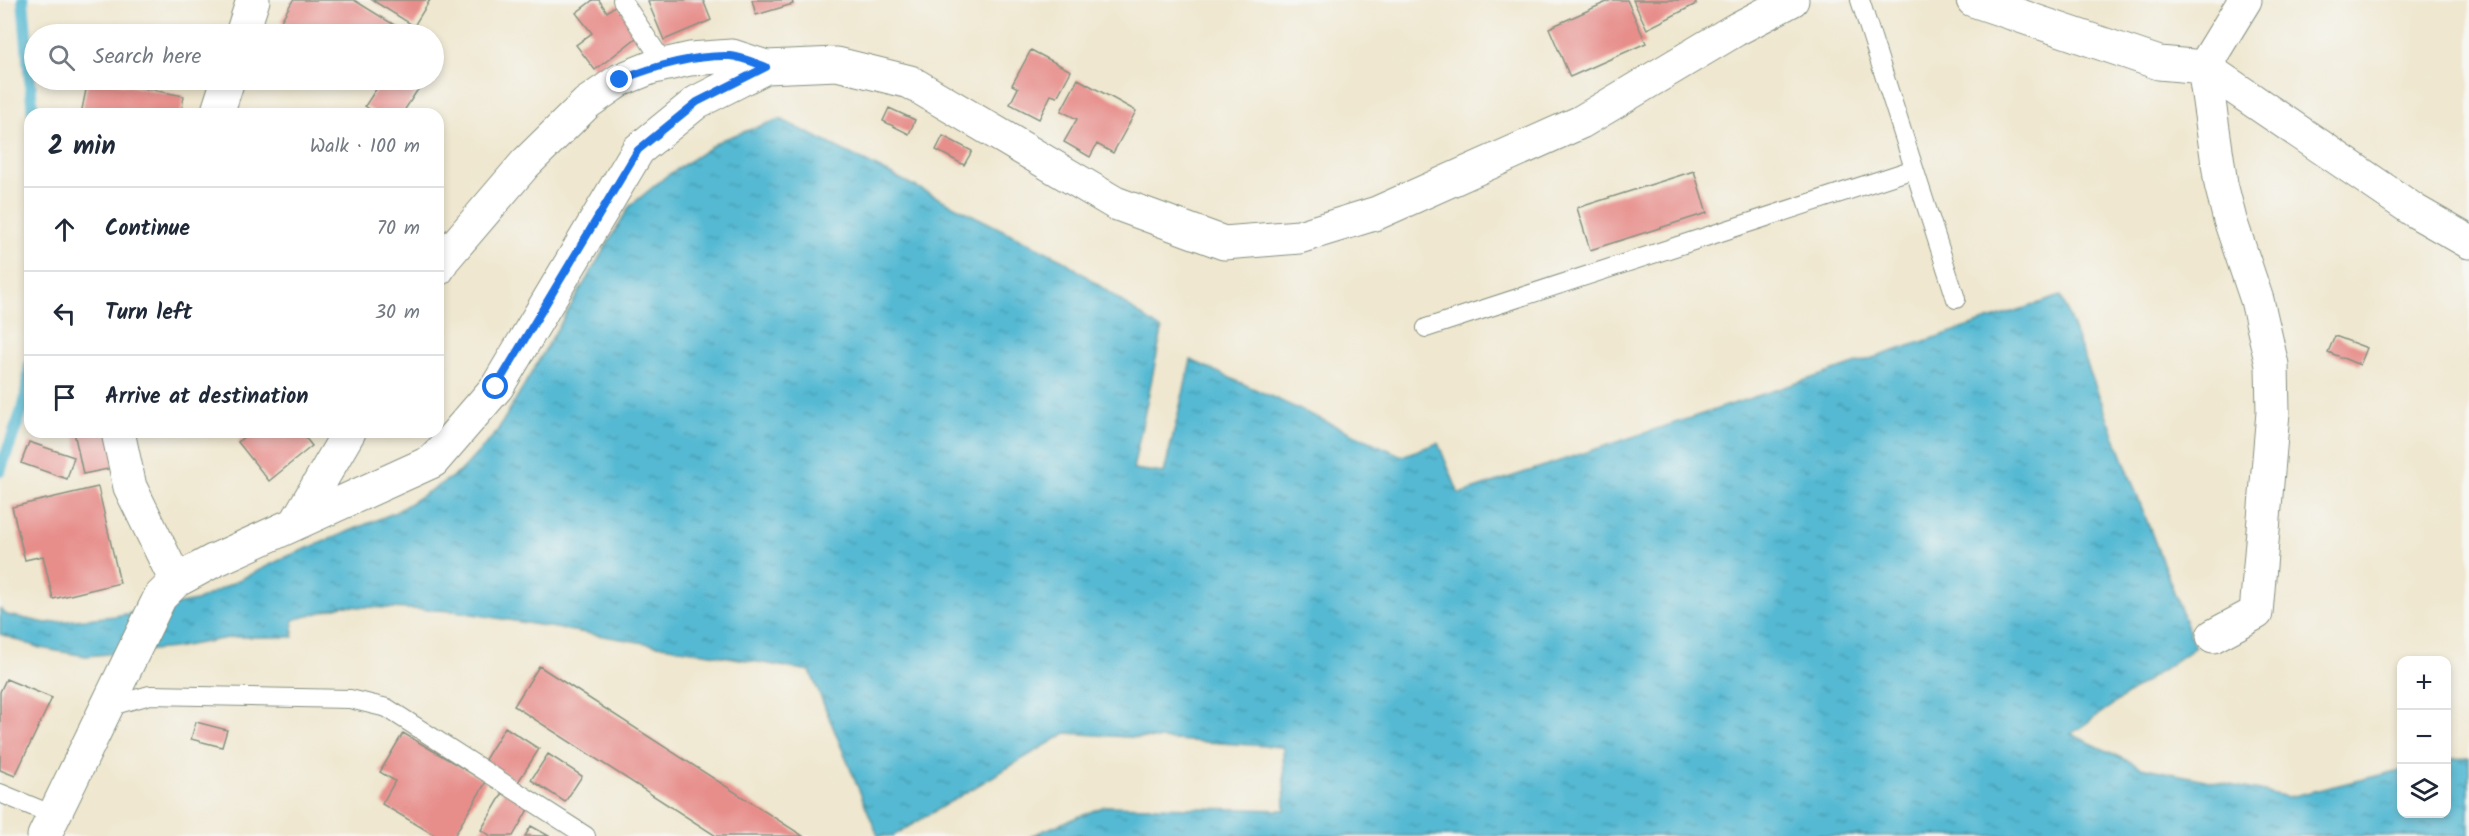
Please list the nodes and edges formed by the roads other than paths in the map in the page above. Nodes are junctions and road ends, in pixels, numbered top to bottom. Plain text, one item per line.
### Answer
1 (253, 0) edge
2 (622, 0) edge
3 (1792, 0) edge
4 (1860, 0) edge
5 (1973, 0) edge
6 (2246, 0) edge
7 (245, 24) edge
8 (665, 65) junction
9 (766, 67) junction
10 (2204, 67) junction
11 (225, 90) edge
12 (219, 108) edge
13 (1914, 169) junction
14 (2469, 242) edge
15 (444, 259) edge
16 (1956, 299) dead end
17 (1426, 328) dead end
18 (119, 438) edge
19 (346, 438) edge
20 (296, 523) junction
21 (168, 589) junction
22 (2213, 636) dead end
23 (112, 696) junction
24 (0, 793) edge
25 (48, 826) edge
26 (586, 836) edge

1 - 7 street
2 - 8 lane
3 - 9 street
4 - 13 lane
5 - 10 street
6 - 10 street
8 - 9 street
8 - 15 street
9 - 20 street
10 - 14 street
10 - 22 street
11 - 12 street
13 - 16 lane
13 - 17 lane
18 - 21 street
19 - 20 street
20 - 21 street
21 - 23 street
23 - 25 street
23 - 26 lane
24 - 25 lane

